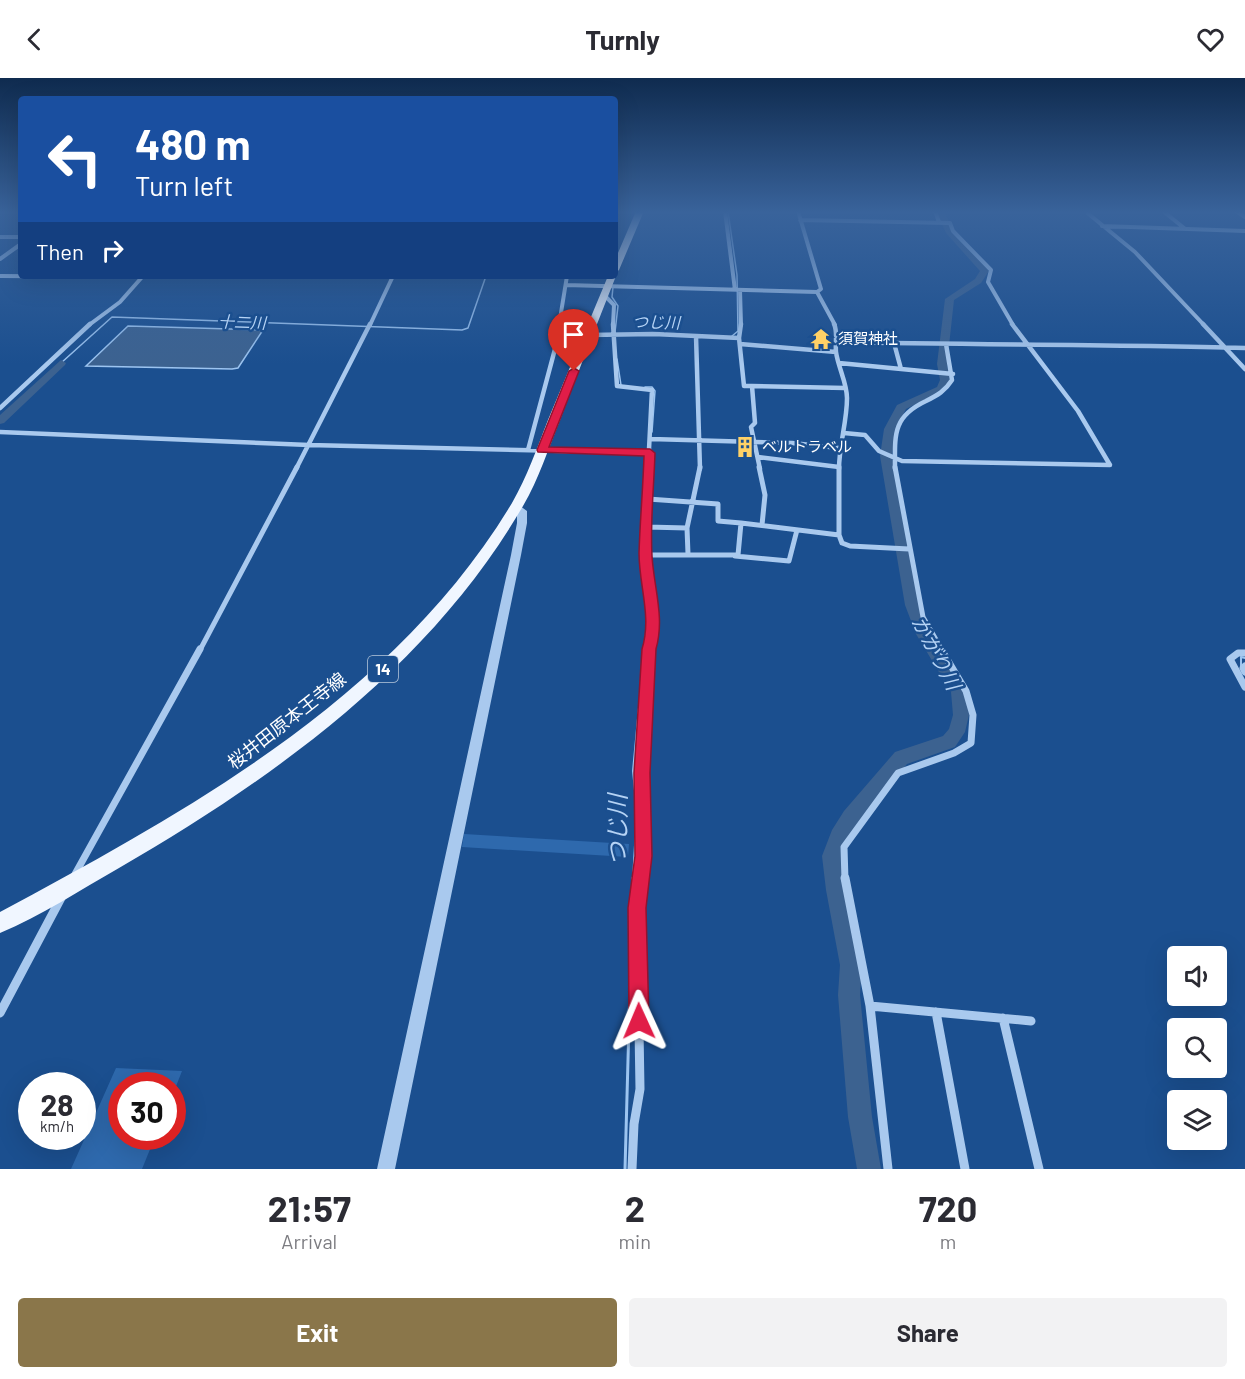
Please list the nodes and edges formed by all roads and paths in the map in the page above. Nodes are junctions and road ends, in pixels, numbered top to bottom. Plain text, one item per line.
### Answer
1 (733, 262) edge
2 (813, 262) edge
3 (983, 262) edge
4 (1144, 262) edge
5 (0, 276) edge
6 (18, 276) edge
7 (141, 279) edge
8 (392, 279) edge
9 (567, 279) edge
10 (566, 285) junction
11 (608, 286) edge
12 (737, 290) junction
13 (817, 292) junction
14 (589, 335) junction
15 (612, 335) junction
16 (696, 336) junction
17 (739, 338) junction
18 (837, 342) junction
19 (894, 343) junction
20 (740, 344) junction
21 (946, 344) junction
22 (1030, 345) junction
23 (1224, 348) junction
24 (1245, 348) edge
25 (836, 352) junction
26 (840, 363) junction
27 (901, 369) junction
28 (1245, 369) edge
29 (953, 374) junction
30 (752, 386) junction
31 (846, 388) junction
32 (0, 408) edge
33 (0, 432) edge
34 (844, 433) junction
35 (651, 439) junction
36 (701, 440) junction
37 (754, 442) junction
38 (309, 445) junction
39 (839, 448) junction
40 (535, 450) junction
41 (650, 453) junction
42 (758, 457) junction
43 (895, 459) junction
44 (838, 467) junction
45 (648, 499) junction
46 (693, 501) junction
47 (516, 506) junction
48 (741, 523) junction
49 (762, 525) junction
50 (647, 527) junction
51 (687, 528) junction
52 (797, 530) junction
53 (839, 535) junction
54 (909, 549) junction
55 (688, 554) junction
56 (646, 555) junction
57 (732, 556) junction
58 (1245, 653) edge
59 (1245, 666) edge
60 (1245, 672) edge
61 (1245, 687) edge
62 (68, 886) junction
63 (0, 923) edge
64 (870, 1006) junction
65 (936, 1012) junction
66 (0, 1013) edge
67 (1003, 1018) junction
68 (1031, 1021) dead end
69 (386, 1169) edge
70 (632, 1169) edge
71 (888, 1169) edge
72 (965, 1169) edge
73 (1039, 1169) edge

1 - 12 street
2 - 13 street
3 - 22 street
4 - 23 street
5 - 6 street
7 - 32 street
8 - 38 street
9 - 10 street
10 - 11 street
10 - 40 street
11 - 12 street
11 - 14 main road, 桜井田原本王寺線 / 14
11 - 15 street
12 - 13 street
12 - 17 street
13 - 18 street
14 - 15 street
14 - 40 main road, 桜井田原本王寺線 / 14
15 - 16 street
15 - 35 street
16 - 17 street
16 - 36 street
17 - 20 street
18 - 19 street
18 - 25 street
19 - 21 street
19 - 27 street
20 - 25 street
20 - 30 street
21 - 22 street
21 - 29 street
22 - 23 street
22 - 43 street
23 - 24 street
23 - 28 street
25 - 26 street
26 - 27 street
26 - 31 street
27 - 29 street
29 - 43 street
30 - 31 street
30 - 37 street
31 - 34 street
33 - 38 street
34 - 39 street
34 - 43 street
35 - 36 street
35 - 41 street
36 - 37 street
36 - 46 street
37 - 39 street
37 - 42 street
38 - 40 street
38 - 62 street
39 - 44 street
40 - 41 street
40 - 47 main road, 桜井田原本王寺線 / 14
41 - 45 street
42 - 44 street
42 - 49 street
43 - 54 street
44 - 53 street
45 - 46 street
45 - 50 street
46 - 48 street
46 - 51 street
47 - 62 main road, 桜井田原本王寺線 / 14
47 - 69 street
48 - 49 street
48 - 57 street
49 - 52 street
50 - 51 street
50 - 56 street
51 - 55 street
52 - 53 street
52 - 57 street
53 - 54 street
54 - 64 street
55 - 56 street
55 - 57 street
56 - 70 street
58 - 61 street
59 - 60 street
62 - 63 main road, 桜井田原本王寺線 / 14
62 - 66 street
64 - 65 street
64 - 71 street
65 - 67 street
65 - 72 street
67 - 68 street
67 - 73 street

